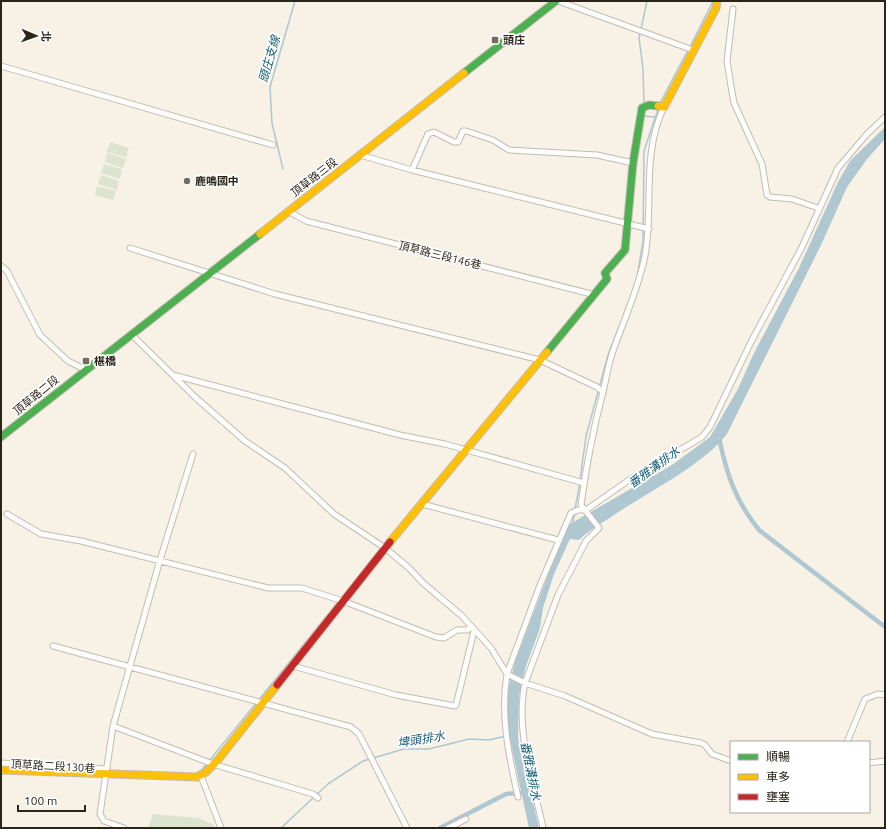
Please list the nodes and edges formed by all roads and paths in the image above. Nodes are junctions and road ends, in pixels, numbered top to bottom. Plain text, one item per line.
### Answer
1 (557, 1) edge
2 (717, 1) edge
3 (733, 9) dead end
4 (690, 49) junction
5 (1, 66) edge
6 (664, 108) junction
7 (885, 117) edge
8 (273, 145) dead end
9 (360, 155) junction
10 (634, 163) junction
11 (412, 170) junction
12 (818, 208) junction
13 (288, 211) junction
14 (626, 223) junction
15 (649, 229) junction
16 (130, 248) dead end
17 (1, 266) edge
18 (209, 274) junction
19 (595, 295) junction
20 (131, 334) junction
21 (540, 360) junction
22 (86, 370) junction
23 (172, 374) junction
24 (600, 389) junction
25 (1, 437) edge
26 (467, 450) junction
27 (193, 454) dead end
28 (581, 482) junction
29 (422, 504) junction
30 (586, 510) junction
31 (7, 514) dead end
32 (558, 540) junction
33 (385, 548) junction
34 (160, 560) junction
35 (343, 601) junction
36 (473, 629) junction
37 (53, 646) dead end
38 (130, 666) junction
39 (292, 666) junction
40 (507, 674) junction
41 (525, 683) junction
42 (885, 695) edge
43 (262, 703) junction
44 (112, 726) junction
45 (847, 741) edge
46 (730, 761) edge
47 (885, 761) edge
48 (210, 763) junction
49 (870, 763) edge
50 (1, 764) edge
51 (1, 770) edge
52 (105, 771) junction
53 (201, 776) junction
54 (315, 796) dead end
55 (518, 796) dead end
56 (466, 819) dead end
57 (220, 827) edge
58 (124, 828) edge
59 (407, 828) edge
60 (448, 828) edge
61 (543, 828) edge

1 - 4 street
1 - 9 street, 頂草路三段
2 - 4 street
3 - 12 street
4 - 6 street
5 - 8 street
6 - 10 street
6 - 15 street
7 - 12 street
9 - 11 street
9 - 13 street, 頂草路三段
10 - 11 street
10 - 14 street
11 - 14 street
12 - 30 street
13 - 18 street, 頂草路三段
13 - 19 street, 頂草路三段146巷
14 - 15 street
14 - 19 street
15 - 24 street
16 - 18 street
17 - 22 street
18 - 20 street, 頂草路三段
18 - 21 street
19 - 21 street
20 - 22 street, 頂草路三段
20 - 23 street
21 - 24 street
21 - 26 street
22 - 25 street, 頂草路二段
23 - 26 street
23 - 33 street
24 - 28 street
26 - 28 street
26 - 29 street
27 - 34 street
28 - 30 street
29 - 32 street
29 - 33 street
30 - 32 street
30 - 41 street
31 - 34 street
32 - 40 street
33 - 35 street
33 - 36 street
34 - 35 street
34 - 38 street
35 - 36 street
35 - 39 street
36 - 39 street
36 - 40 street
37 - 38 street
38 - 43 street
38 - 44 street
39 - 43 street
40 - 41 street
40 - 55 street
41 - 46 street
41 - 61 street
42 - 45 street
43 - 48 street
43 - 59 street
44 - 48 street
44 - 52 street
47 - 49 street
48 - 53 street
48 - 54 street
50 - 52 street, 頂草路二段130巷
51 - 52 street
52 - 53 street
52 - 58 street
53 - 57 street
56 - 60 street

